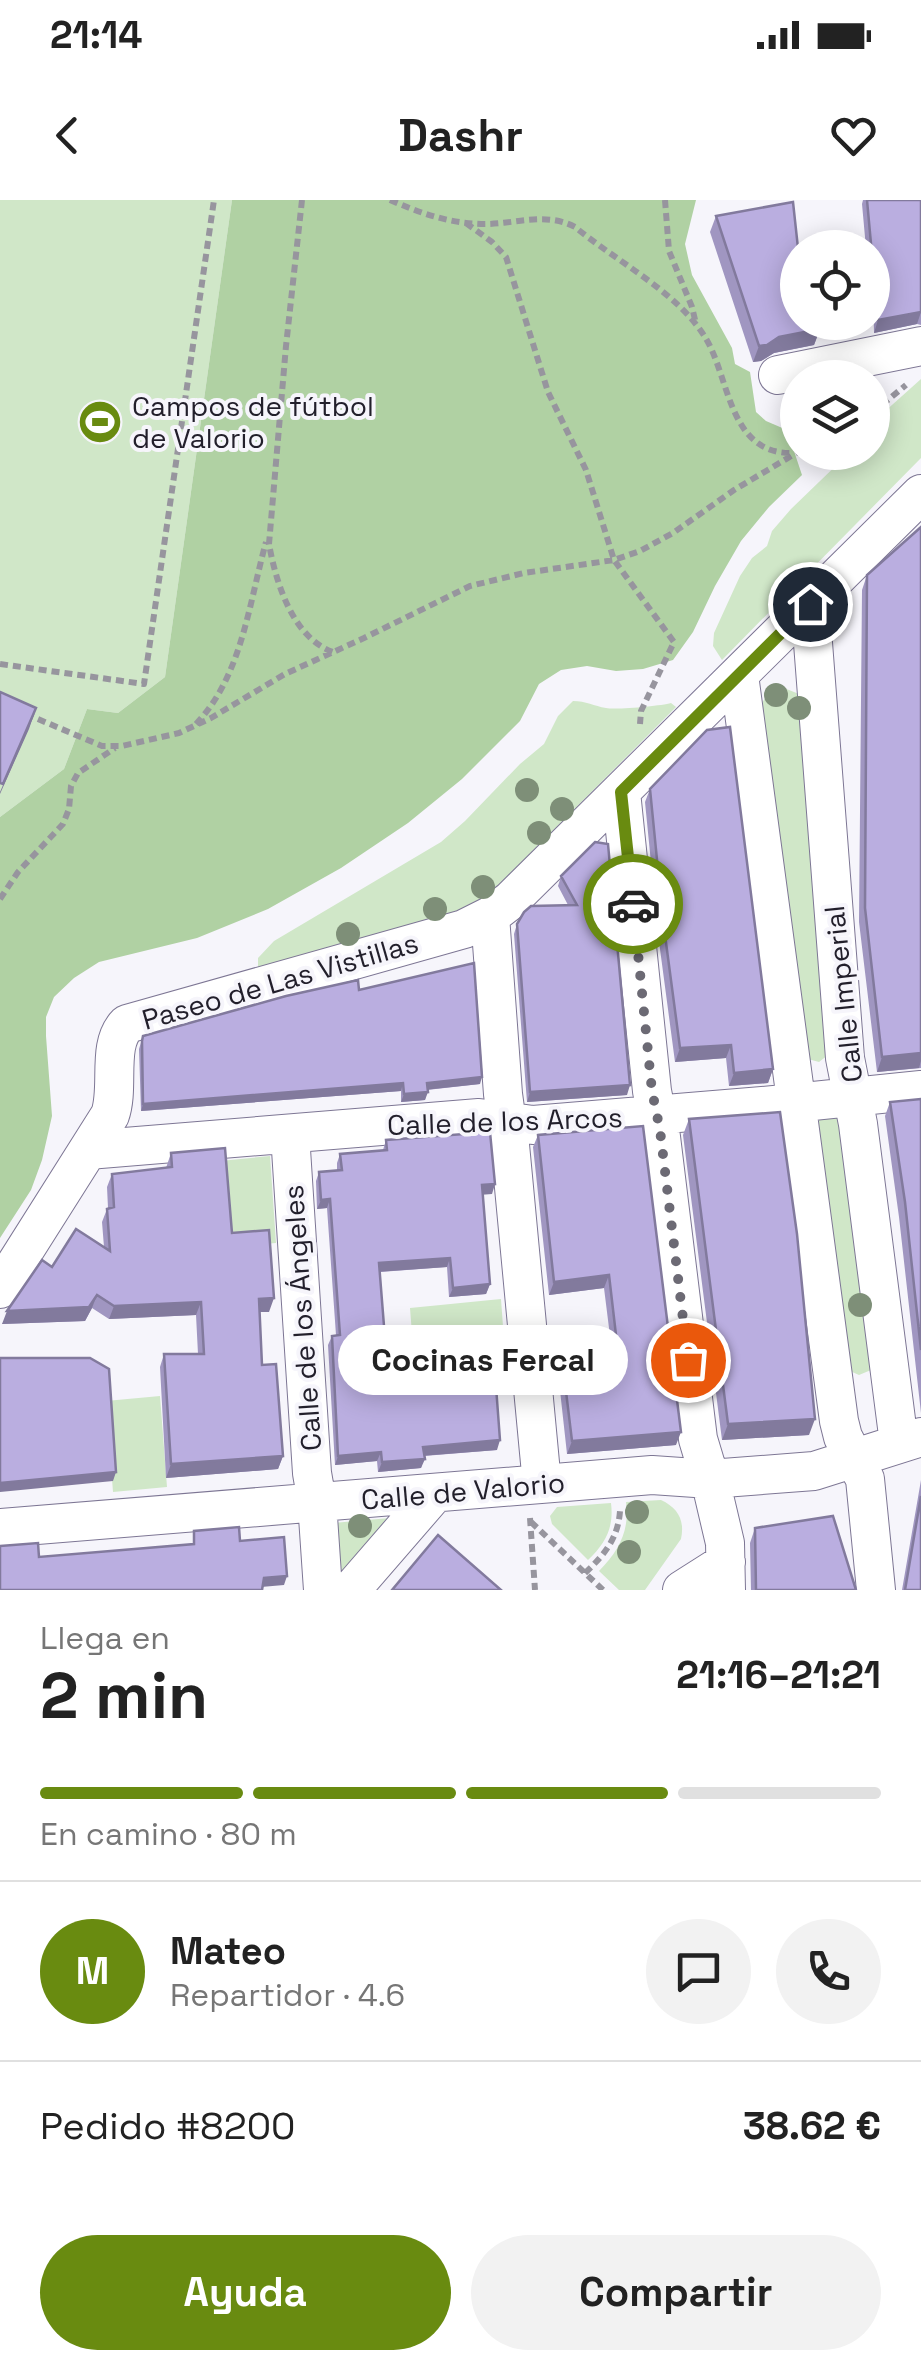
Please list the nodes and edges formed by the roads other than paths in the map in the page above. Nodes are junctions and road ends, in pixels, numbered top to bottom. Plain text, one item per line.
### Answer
1 (921, 346) edge
2 (778, 375) dead end
3 (921, 494) edge
4 (810, 604) junction
5 (739, 675) junction
6 (621, 792) junction
7 (490, 916) junction
8 (921, 1090) edge
9 (852, 1096) junction
10 (796, 1102) junction
11 (656, 1114) junction
12 (507, 1122) junction
13 (290, 1134) junction
14 (88, 1150) junction
15 (0, 1289) edge
16 (891, 1381) junction
17 (834, 1384) junction
18 (910, 1440) edge
19 (855, 1459) junction
20 (710, 1479) junction
21 (542, 1484) junction
22 (435, 1493) junction
23 (317, 1502) junction
24 (0, 1528) edge
25 (726, 1576) edge
26 (323, 1590) edge
27 (351, 1590) edge
28 (682, 1590) edge
29 (876, 1590) edge

1 - 2 street
3 - 4 street, Paseo de Las Vistillas
4 - 5 street, Paseo de Las Vistillas
4 - 9 street, Calle Imperial
5 - 6 street, Paseo de Las Vistillas
5 - 10 street, Calle Imperial
6 - 7 street, Paseo de Las Vistillas
6 - 11 street
7 - 12 street
7 - 14 street, Paseo de Las Vistillas
8 - 9 street, Calle de los Arcos
9 - 10 street, Calle de los Arcos
9 - 16 street, Calle Imperial
10 - 11 street, Calle de los Arcos
10 - 17 street, Calle Imperial
11 - 12 street, Calle de los Arcos
11 - 20 street
12 - 13 street, Calle de los Arcos
12 - 21 street
13 - 14 street, Calle de los Arcos
13 - 23 street, Calle de los Ángeles
14 - 15 street, Paseo de Las Vistillas
16 - 17 street
16 - 18 street, Calle Imperial
17 - 19 street, Calle Imperial
18 - 19 street, Calle de Valorio
19 - 20 street, Calle de Valorio
19 - 29 street, Calle Imperial
20 - 21 street, Calle de Valorio
20 - 25 street
21 - 22 street, Calle de Valorio
22 - 23 street, Calle de Valorio
22 - 27 street
23 - 24 street, Calle de Valorio
23 - 26 street, Calle de los Ángeles
25 - 28 street

